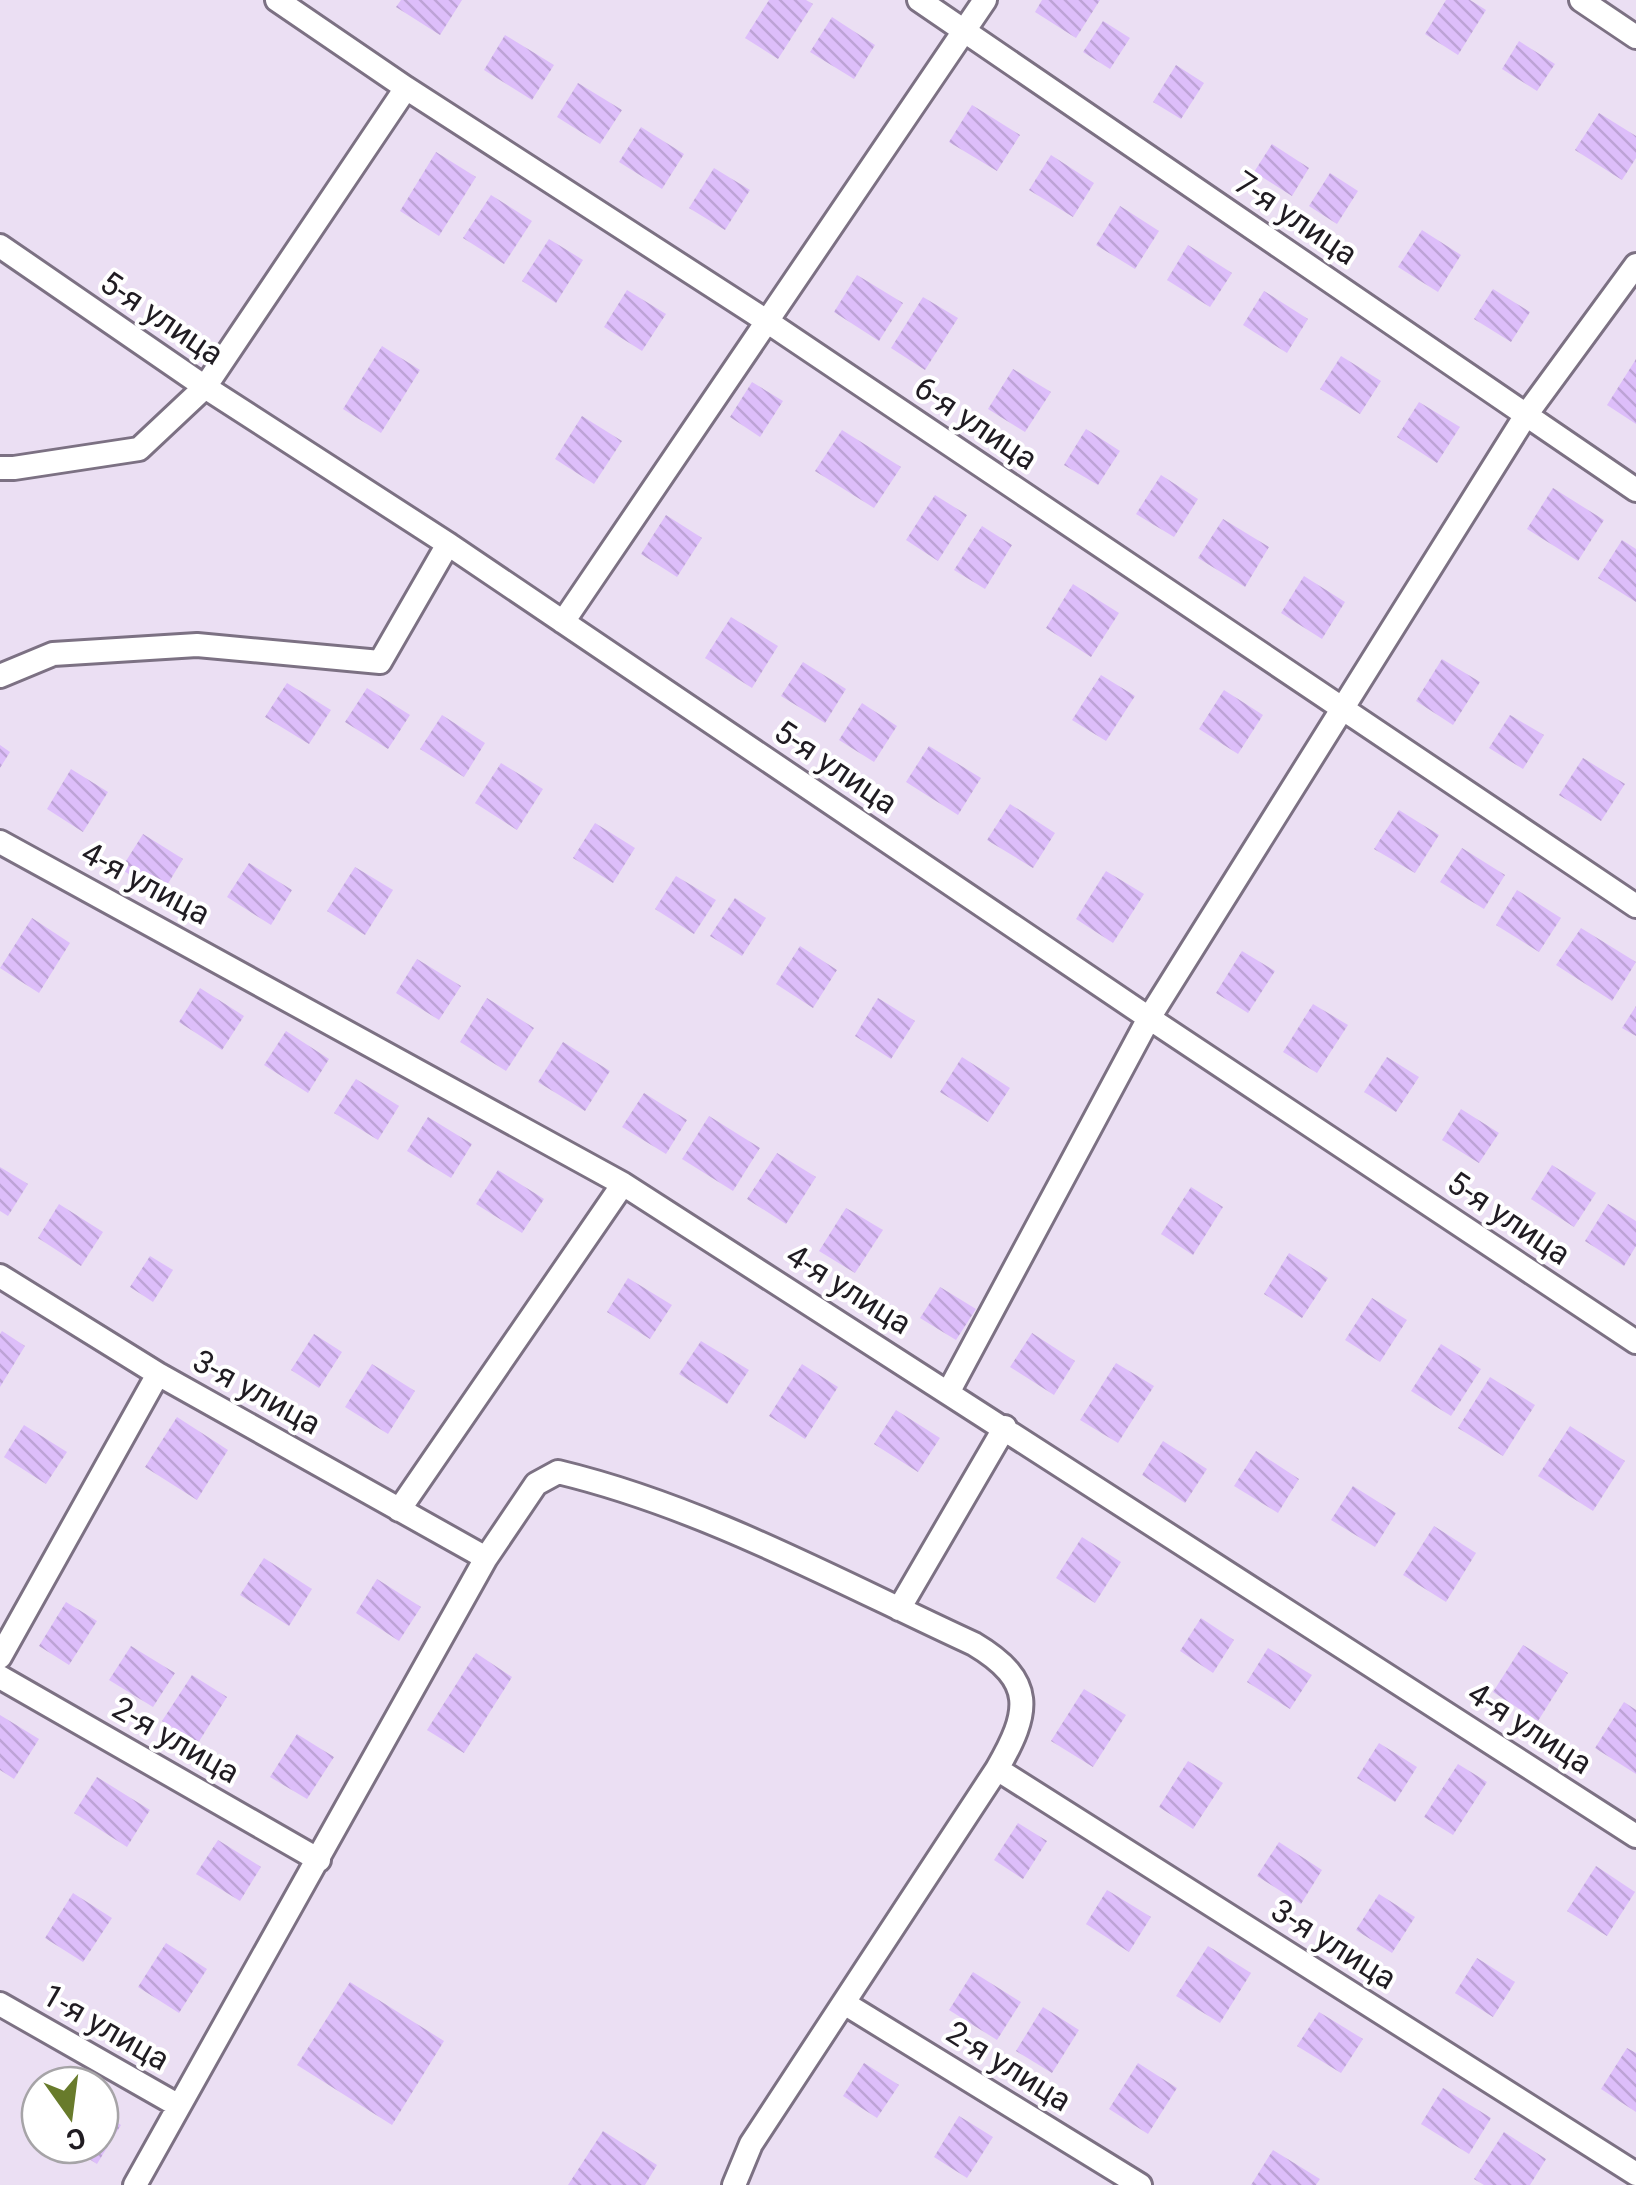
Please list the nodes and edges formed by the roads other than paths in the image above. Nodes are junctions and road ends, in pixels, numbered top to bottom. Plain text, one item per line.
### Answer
1 (276, 0) edge
2 (919, 0) edge
3 (984, 0) edge
4 (1581, 0) edge
5 (964, 31) junction
6 (1636, 37) edge
7 (406, 88) junction
8 (0, 246) edge
9 (1636, 264) edge
10 (765, 320) junction
11 (205, 387) junction
12 (1526, 415) junction
13 (0, 468) edge
14 (1636, 490) edge
15 (448, 544) junction
16 (563, 622) junction
17 (0, 676) edge
18 (1342, 710) junction
19 (0, 842) edge
20 (1636, 906) edge
21 (1149, 1018) junction
22 (624, 1184) junction
23 (0, 1276) edge
24 (1636, 1342) edge
25 (158, 1374) junction
26 (949, 1391) junction
27 (1006, 1427) junction
28 (399, 1510) junction
29 (486, 1558) junction
30 (899, 1609) junction
31 (0, 1657) edge
32 (0, 1677) edge
33 (998, 1769) junction
34 (1636, 1836) edge
35 (319, 1860) junction
36 (844, 2003) junction
37 (0, 2004) edge
38 (179, 2106) junction
39 (1636, 2174) edge
40 (134, 2185) edge
41 (734, 2185) edge
42 (1140, 2185) edge

1 - 7 street, 6-я улица
2 - 5 street, 7-я улица
3 - 5 street
4 - 6 street
5 - 10 street
5 - 12 street, 7-я улица
7 - 10 street, 6-я улица
7 - 11 street
8 - 11 street, 5-я улица
9 - 12 street
10 - 16 street
10 - 18 street, 6-я улица
11 - 13 street
11 - 15 street, 5-я улица
12 - 14 street, 7-я улица
12 - 18 street
15 - 16 street, 5-я улица
15 - 17 street
16 - 21 street, 5-я улица
18 - 20 street, 6-я улица
18 - 21 street
19 - 22 street, 4-я улица
21 - 24 street, 5-я улица
21 - 26 street
22 - 26 street, 4-я улица
22 - 28 street
23 - 25 street, 3-я улица
25 - 28 street, 3-я улица
25 - 31 street
26 - 27 street, 4-я улица
27 - 30 street
27 - 34 street, 4-я улица
28 - 29 street, 3-я улица
29 - 30 street
29 - 35 street
30 - 33 street
32 - 35 street, 2-я улица
33 - 36 street
33 - 39 street, 3-я улица
35 - 38 street
36 - 41 street
36 - 42 street, 2-я улица
37 - 38 street, 1-я улица
38 - 40 street

